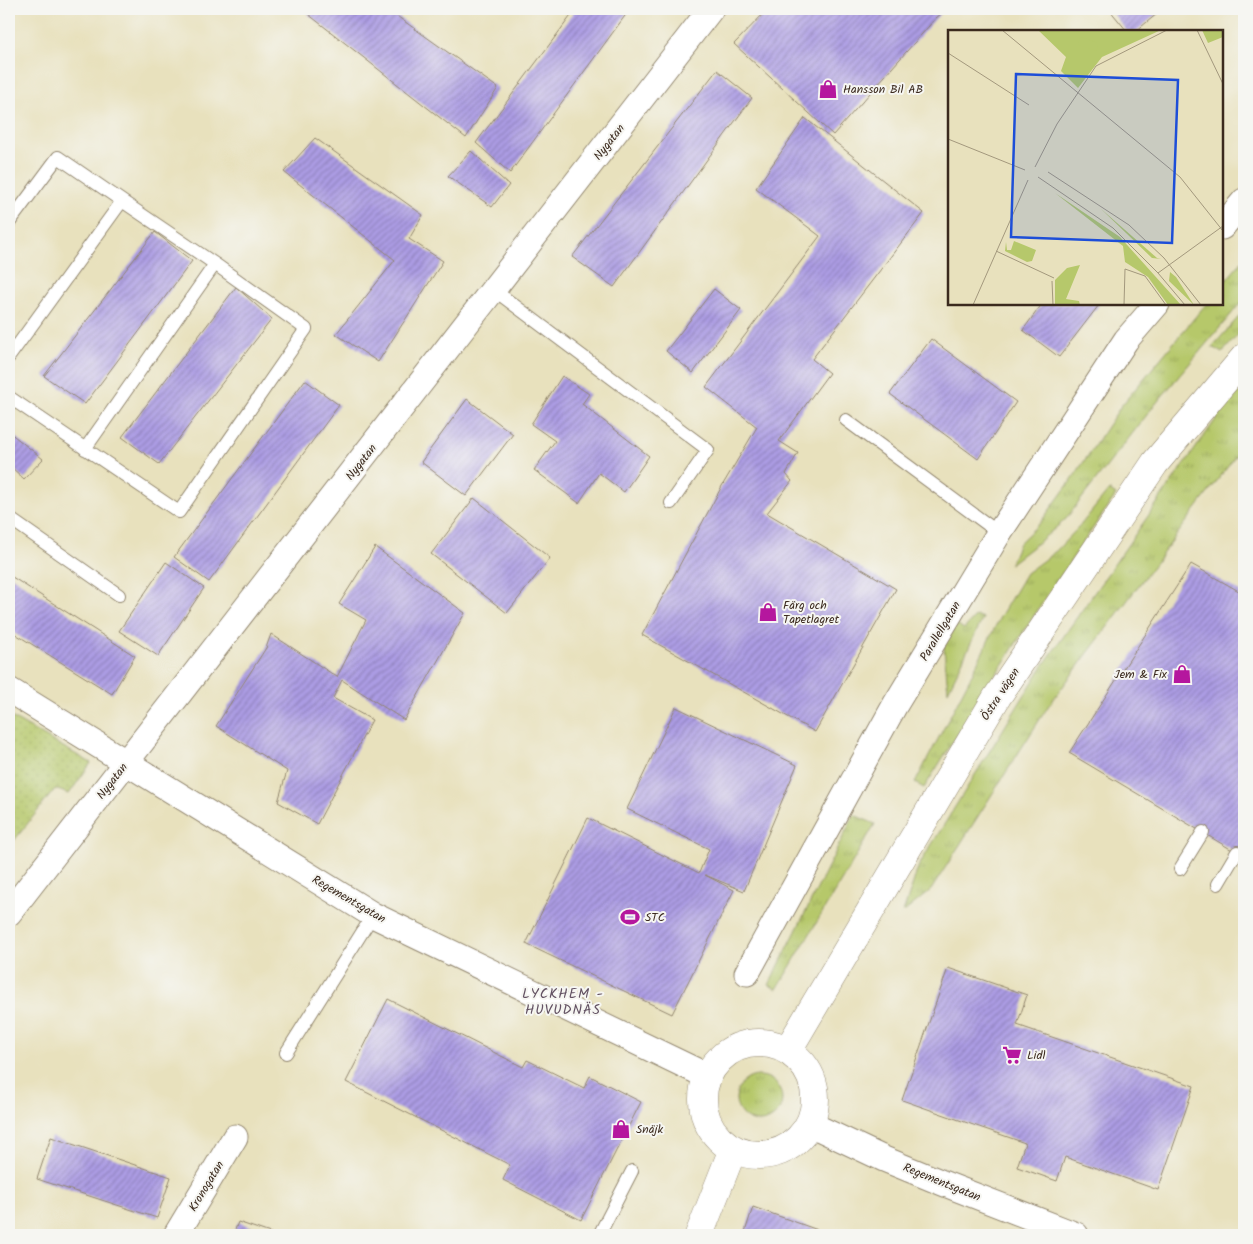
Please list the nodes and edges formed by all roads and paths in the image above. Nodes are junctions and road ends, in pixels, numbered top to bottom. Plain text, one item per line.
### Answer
1 (711, 9) edge
2 (122, 201) junction
3 (1244, 201) edge
4 (9, 223) edge
5 (1223, 226) edge
6 (215, 264) junction
7 (494, 290) junction
8 (1156, 305) edge
9 (9, 356) edge
10 (1244, 358) edge
11 (9, 397) edge
12 (846, 420) dead end
13 (85, 449) junction
14 (671, 503) dead end
15 (9, 518) edge
16 (999, 534) junction
17 (119, 595) dead end
18 (9, 690) edge
19 (126, 762) junction
20 (1203, 832) dead end
21 (1237, 852) dead end
22 (1180, 869) dead end
23 (1218, 884) dead end
24 (9, 914) edge
25 (373, 915) junction
26 (747, 973) dead end
27 (788, 1050) junction
28 (286, 1053) dead end
29 (707, 1076) junction
30 (810, 1124) junction
31 (235, 1138) dead end
32 (734, 1150) junction
33 (632, 1170) dead end
34 (176, 1235) edge
35 (600, 1235) edge
36 (699, 1235) edge
37 (1076, 1235) edge

1 - 7 street, Nygatan
2 - 4 lane
2 - 6 lane
2 - 9 lane
3 - 5 street
6 - 13 lane
6 - 13 lane
7 - 14 lane
7 - 19 street, Nygatan
8 - 16 street, Parallellgatan
10 - 27 street, Östra vägen
11 - 13 lane
12 - 16 lane
15 - 17 lane
16 - 26 street, Parallellgatan
18 - 19 street, Regementsgatan
19 - 24 street, Nygatan
19 - 25 street, Regementsgatan
20 - 22 lane
21 - 23 lane
25 - 28 lane
25 - 29 street, Regementsgatan
27 - 29 street
27 - 30 street
29 - 32 street
30 - 32 street
30 - 37 street, Regementsgatan
31 - 34 street, Kronogatan
32 - 36 street
33 - 35 lane

